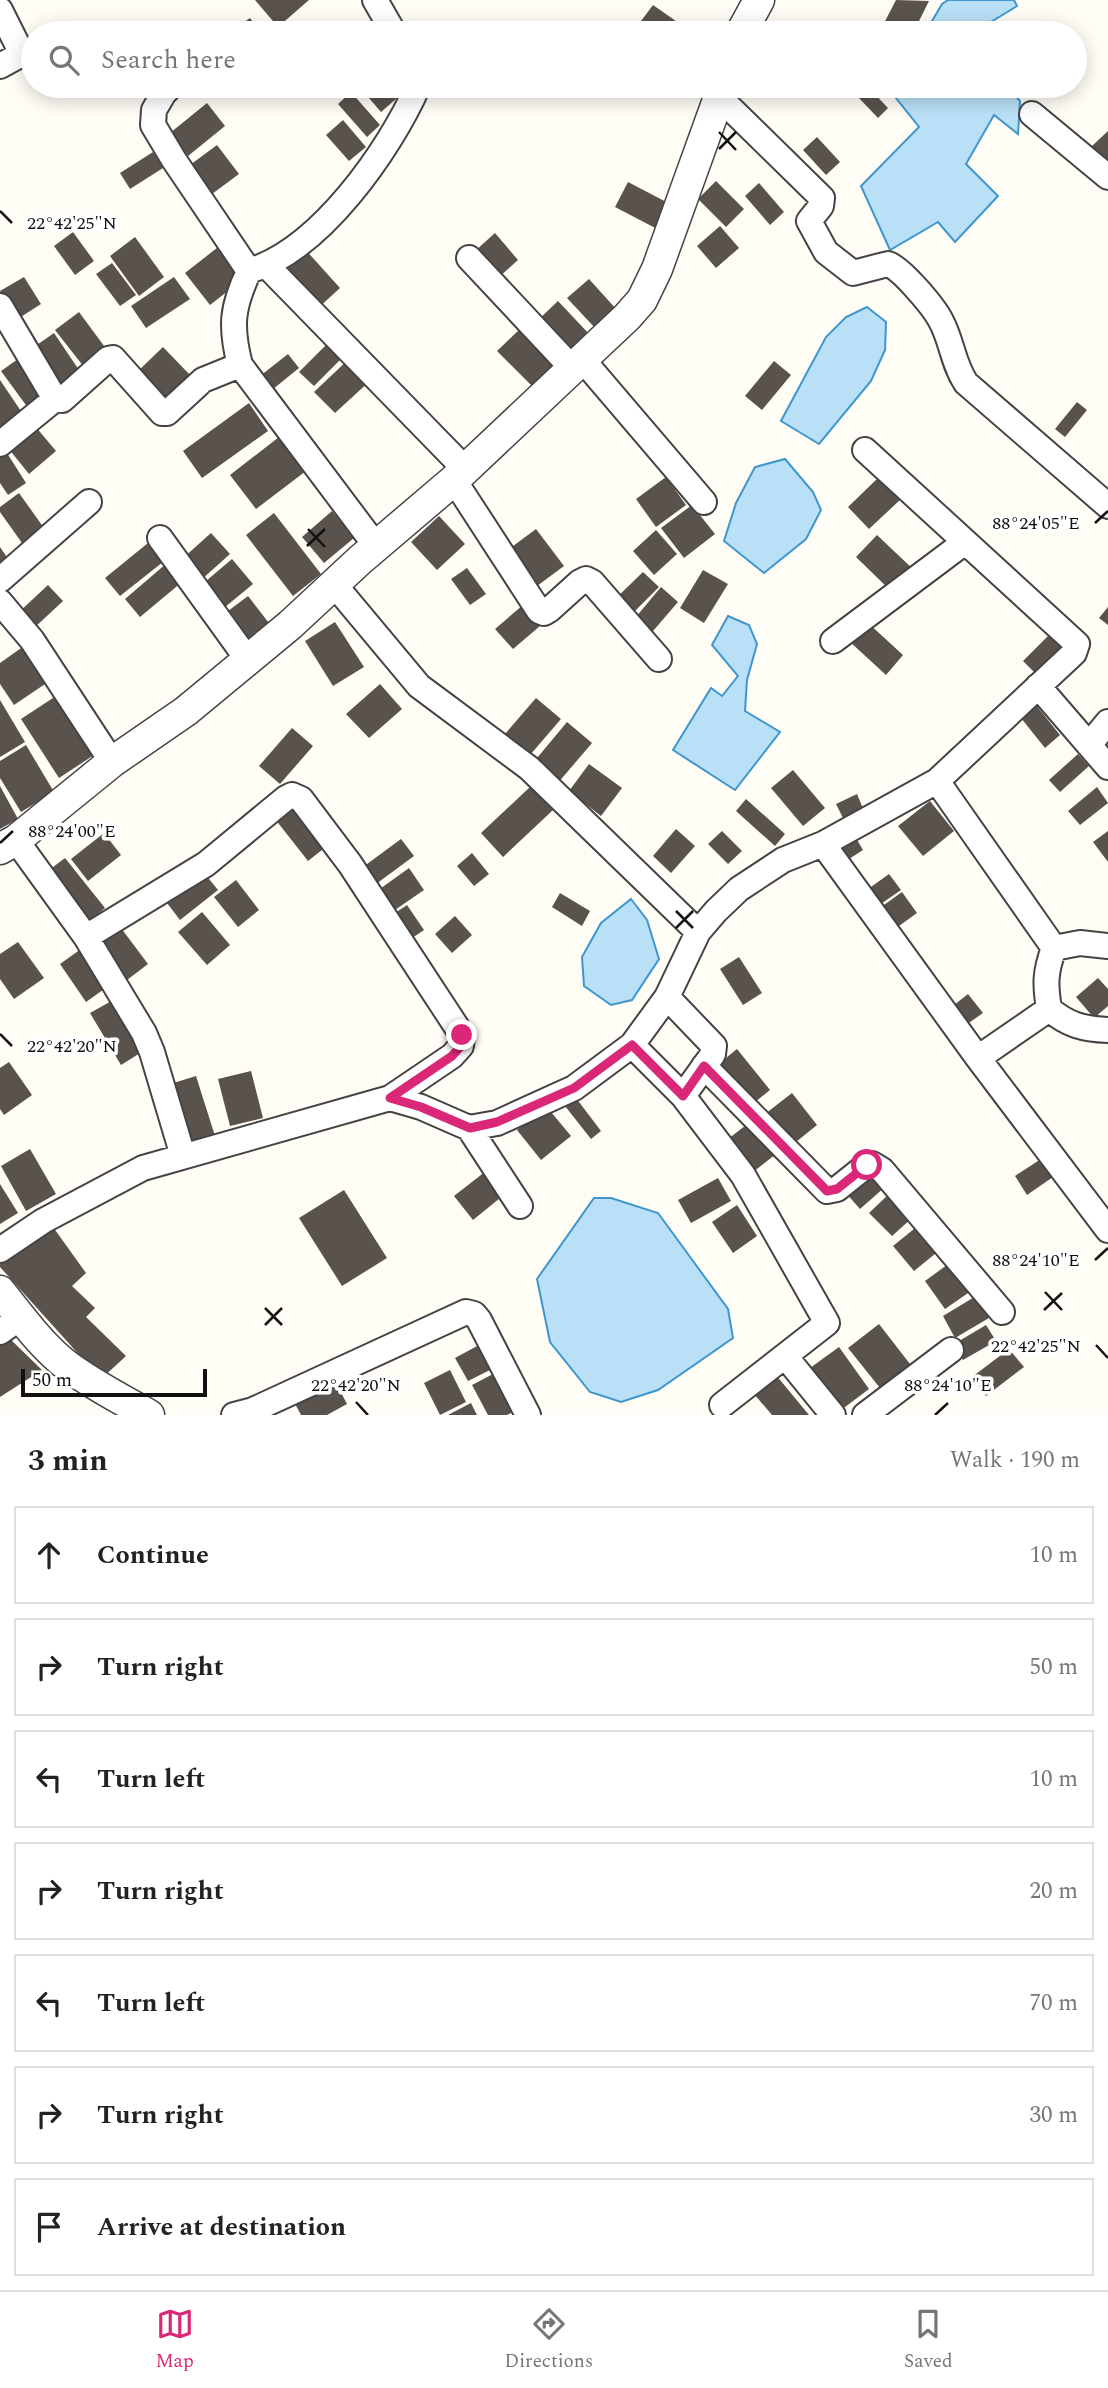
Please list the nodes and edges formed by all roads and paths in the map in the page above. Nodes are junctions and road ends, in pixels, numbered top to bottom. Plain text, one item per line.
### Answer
1 (375, 0) edge
2 (759, 0) edge
3 (0, 10) edge
4 (387, 21) edge
5 (748, 21) edge
6 (21, 52) edge
7 (21, 55) edge
8 (0, 66) edge
9 (162, 98) edge
10 (412, 98) edge
11 (718, 98) edge
12 (728, 98) edge
13 (1032, 114) dead end
14 (1108, 177) edge
15 (469, 258) dead end
16 (258, 268) junction
17 (0, 306) edge
18 (577, 363) junction
19 (240, 365) junction
20 (55, 399) junction
21 (0, 444) edge
22 (864, 450) dead end
23 (460, 474) junction
24 (89, 502) dead end
25 (704, 502) dead end
26 (1108, 506) edge
27 (160, 538) dead end
28 (965, 542) junction
29 (376, 545) junction
30 (0, 580) edge
31 (333, 583) junction
32 (0, 602) edge
33 (833, 641) dead end
34 (659, 659) dead end
35 (248, 660) junction
36 (1038, 686) junction
37 (1108, 722) edge
38 (1089, 745) junction
39 (112, 762) junction
40 (1108, 767) edge
41 (937, 780) junction
42 (8, 844) edge
43 (823, 844) junction
44 (698, 932) junction
45 (86, 937) junction
46 (1108, 946) edge
47 (1054, 948) junction
48 (667, 997) junction
49 (1049, 1009) junction
50 (1108, 1030) edge
51 (632, 1045) junction
52 (978, 1058) junction
53 (704, 1066) junction
54 (683, 1096) junction
55 (390, 1098) junction
56 (470, 1128) junction
57 (183, 1156) junction
58 (520, 1206) dead end
59 (1108, 1230) edge
60 (0, 1250) edge
61 (0, 1291) edge
62 (1002, 1312) dead end
63 (11, 1324) edge
64 (951, 1350) dead end
65 (785, 1356) junction
66 (724, 1412) edge
67 (141, 1413) edge
68 (234, 1415) edge
69 (528, 1415) edge
70 (833, 1415) edge
71 (865, 1415) edge

1 - 4 street
2 - 5 street
3 - 6 street
7 - 8 street
9 - 16 street
10 - 16 street
11 - 18 street
12 - 26 street
13 - 14 street
15 - 18 street
16 - 19 street
16 - 23 street
17 - 20 street
18 - 23 street
18 - 25 street
19 - 20 street
19 - 29 street
20 - 21 street
22 - 28 street
23 - 29 street
23 - 34 street
24 - 30 street
27 - 35 street
28 - 33 street
28 - 36 street
29 - 31 street
31 - 35 street
31 - 44 street
32 - 39 street
35 - 39 street
36 - 38 street
36 - 41 street
37 - 38 street
38 - 40 street
39 - 42 street
41 - 43 street
41 - 47 street
42 - 45 street
43 - 44 street
43 - 52 street
44 - 48 street
45 - 55 street
45 - 57 street
46 - 47 street
47 - 49 street
48 - 51 street
48 - 53 street
49 - 50 street
49 - 52 street
51 - 54 street
51 - 56 street
52 - 59 street
53 - 54 street
53 - 62 street
54 - 65 street
55 - 56 street
55 - 57 street
56 - 58 street
57 - 60 street
61 - 63 street
63 - 67 street
64 - 71 street
65 - 66 street
65 - 70 street
68 - 69 street

